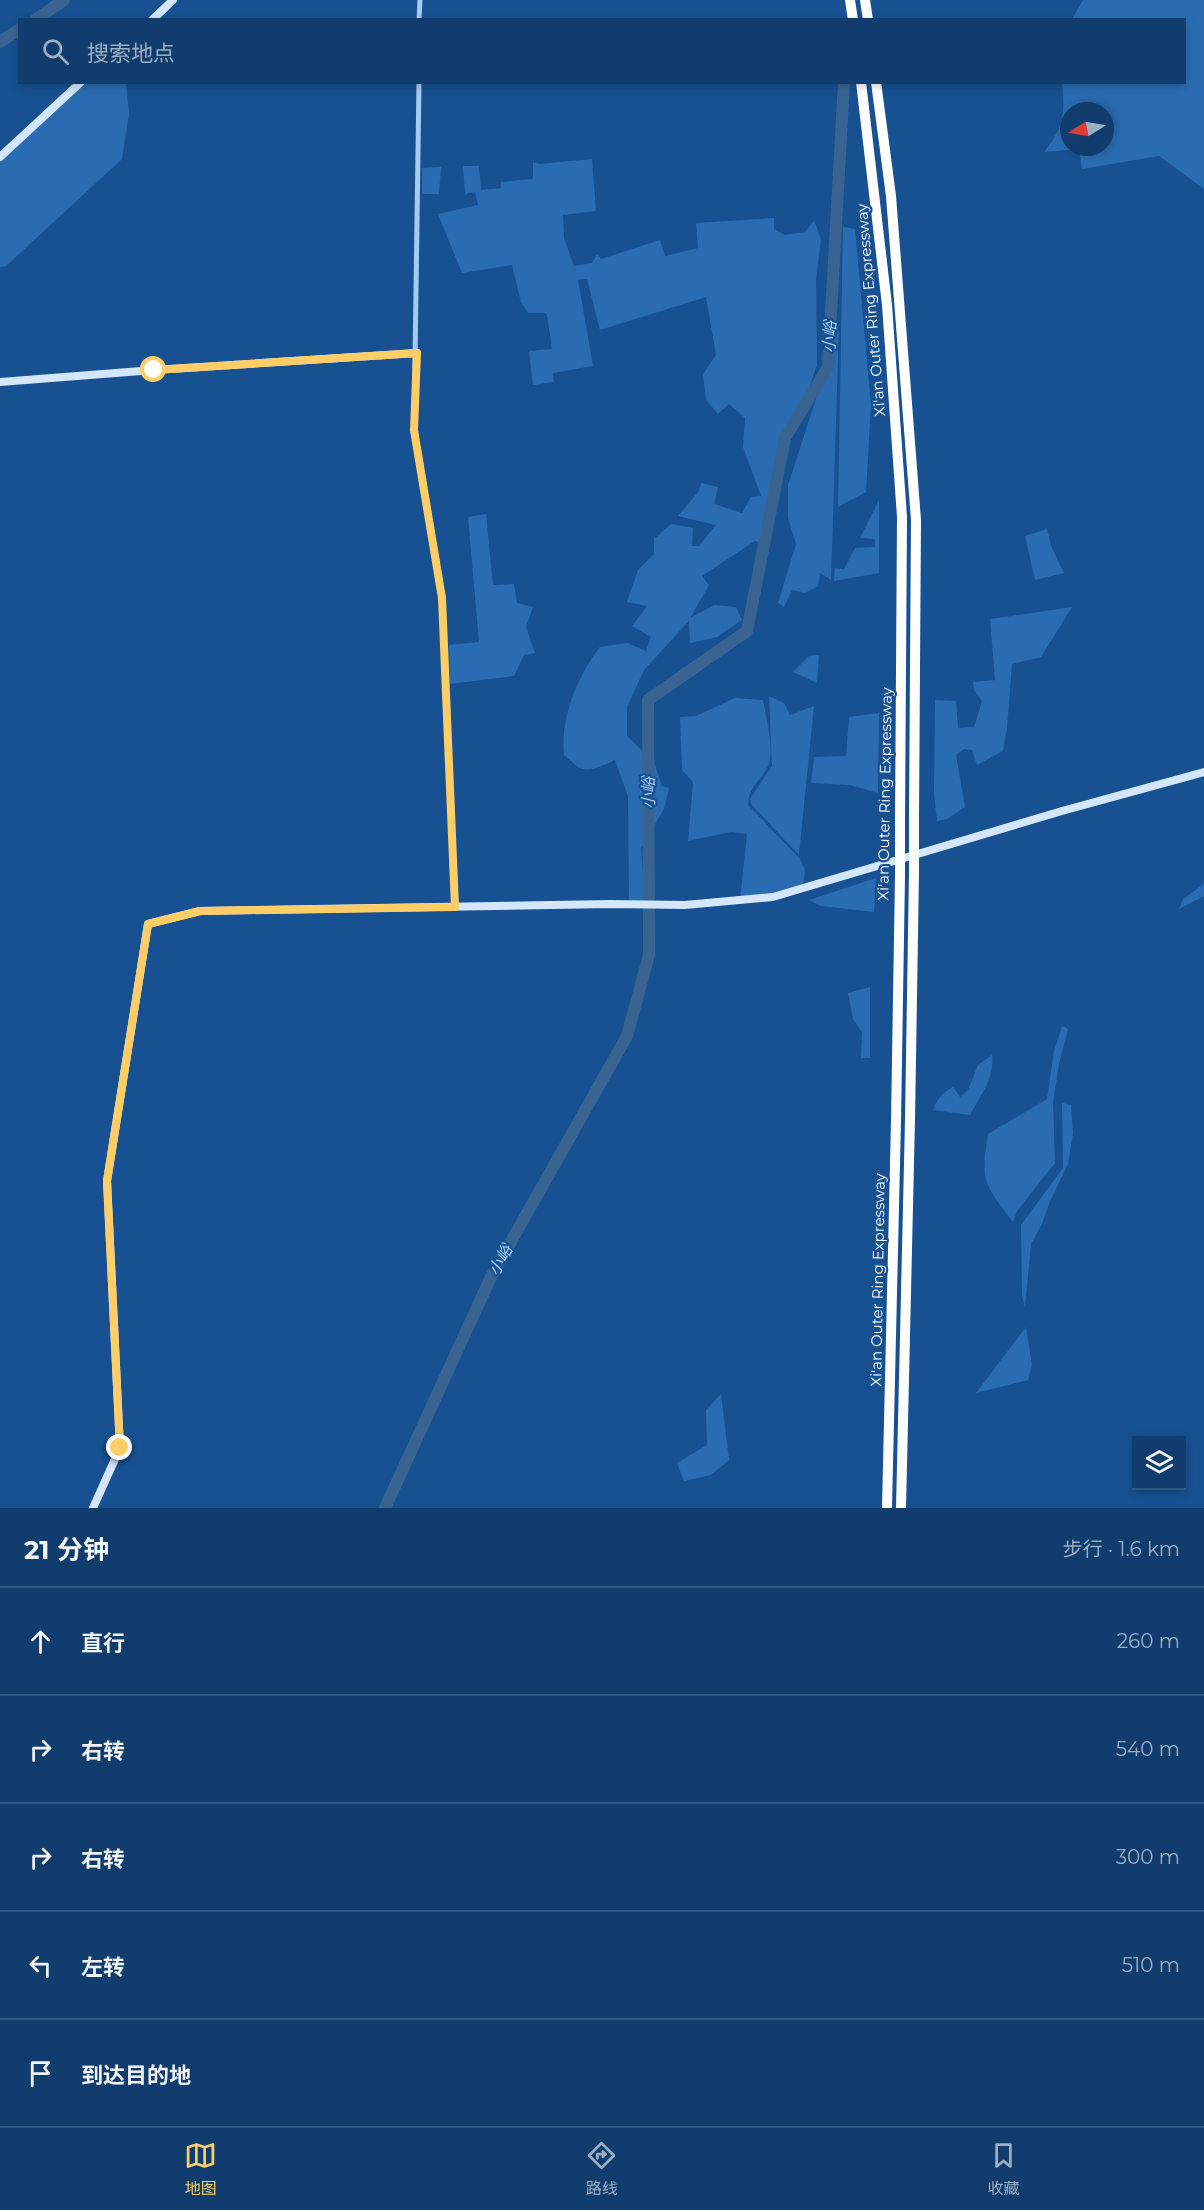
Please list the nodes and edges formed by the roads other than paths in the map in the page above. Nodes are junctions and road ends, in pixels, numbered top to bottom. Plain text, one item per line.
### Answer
1 (173, 0) edge
2 (420, 0) edge
3 (850, 0) edge
4 (865, 0) edge
5 (154, 18) edge
6 (419, 18) edge
7 (853, 18) edge
8 (868, 18) edge
9 (79, 84) edge
10 (419, 84) edge
11 (861, 84) edge
12 (876, 84) edge
13 (0, 157) edge
14 (417, 353) junction
15 (0, 382) edge
16 (1204, 772) edge
17 (455, 907) junction
18 (93, 1508) edge
19 (887, 1508) edge
20 (901, 1508) edge

1 - 5 street
2 - 6 street
3 - 7 highway
4 - 8 highway
9 - 13 street
10 - 14 street
11 - 19 highway, Xi'an Outer Ring Expressway, bridge
12 - 20 highway, Xi'an Outer Ring Expressway, bridge
14 - 15 street
14 - 17 street
16 - 17 street
17 - 18 street

